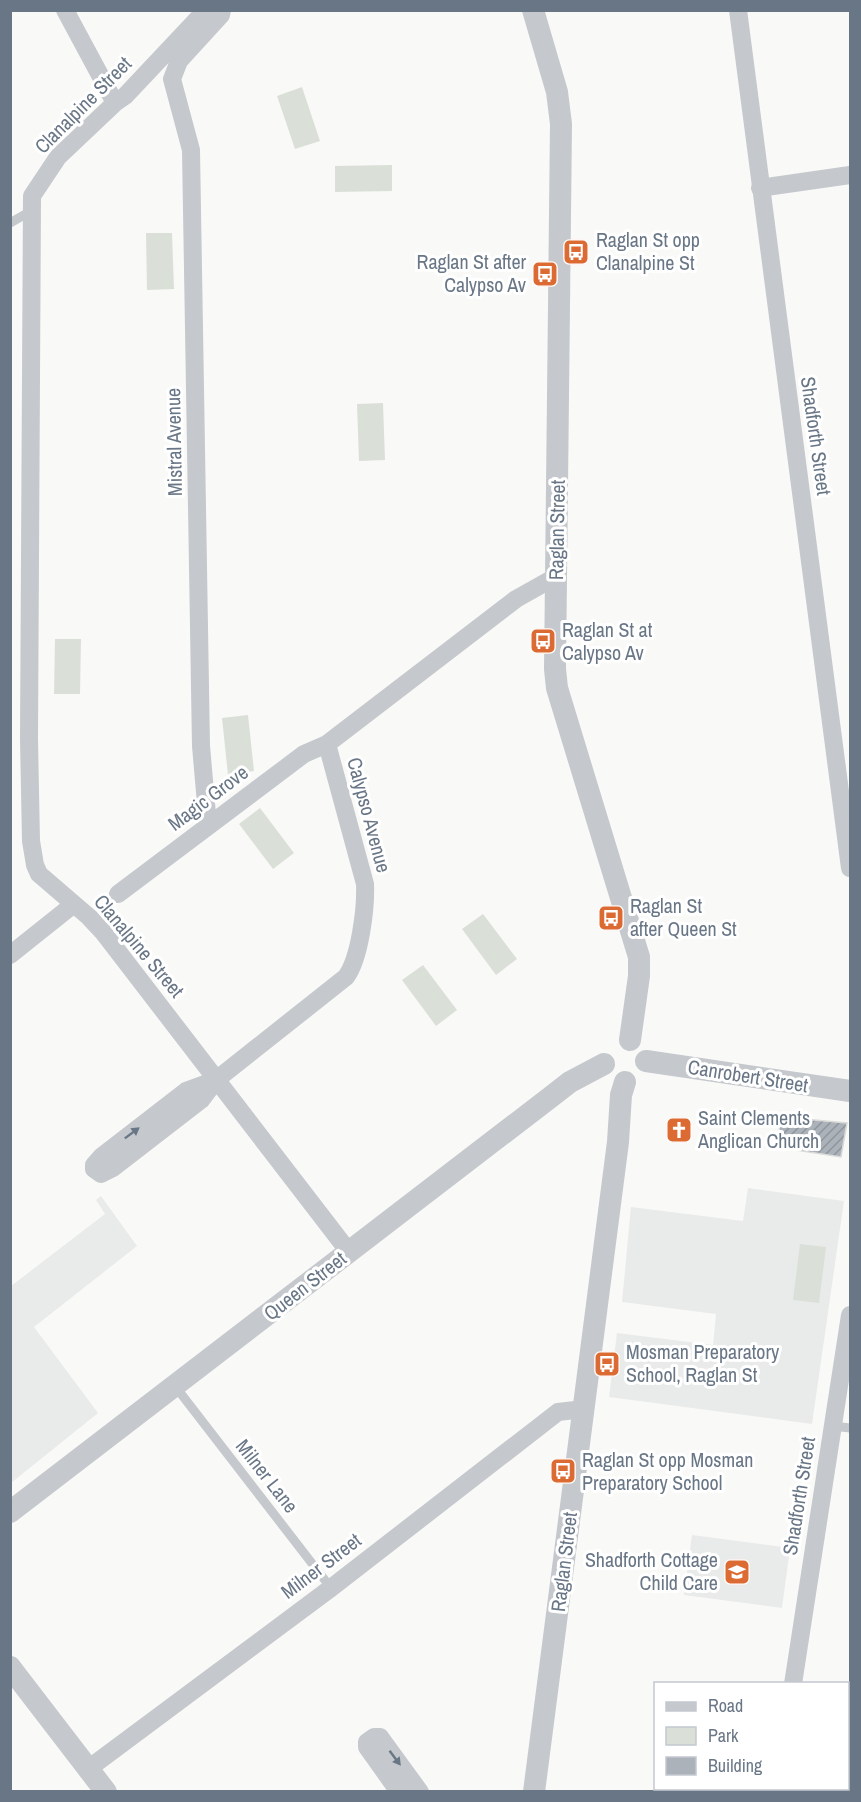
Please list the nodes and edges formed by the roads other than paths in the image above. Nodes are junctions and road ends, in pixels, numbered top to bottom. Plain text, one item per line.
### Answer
1 (65, 10) edge
2 (206, 10) edge
3 (222, 10) edge
4 (533, 10) edge
5 (738, 10) edge
6 (115, 103) junction
7 (850, 175) edge
8 (760, 188) junction
9 (31, 211) junction
10 (10, 223) edge
11 (557, 576) junction
12 (327, 744) junction
13 (208, 826) junction
14 (850, 868) edge
15 (118, 894) dead end
16 (74, 904) junction
17 (10, 956) edge
18 (630, 1040) junction
19 (646, 1061) junction
20 (604, 1064) junction
21 (216, 1080) junction
22 (625, 1082) junction
23 (850, 1091) edge
24 (349, 1252) junction
25 (850, 1315) edge
26 (175, 1386) junction
27 (584, 1409) junction
28 (842, 1427) edge
29 (10, 1512) edge
30 (331, 1588) junction
31 (10, 1666) edge
32 (793, 1682) edge
33 (88, 1769) junction
34 (106, 1791) edge
35 (399, 1791) edge
36 (420, 1791) edge
37 (534, 1791) edge

1 - 6 street
2 - 6 street, Clanalpine Street
3 - 13 street, Mistral Avenue
4 - 11 street, Raglan Street
5 - 8 street, Shadforth Street
6 - 9 street, Clanalpine Street
7 - 8 street
8 - 14 street, Shadforth Street
9 - 10 lane
9 - 16 street, Clanalpine Street
11 - 12 street, Calypso Avenue
11 - 18 street, Raglan Street
12 - 13 street, Magic Grove
12 - 21 street, Calypso Avenue
13 - 15 street, Magic Grove
16 - 17 street
16 - 21 street, Clanalpine Street
18 - 19 street
18 - 20 street
19 - 22 street
19 - 23 street, Canrobert Street
20 - 22 street
20 - 24 street, Queen Street
21 -> 21 street, Calypso Avenue
21 - 24 street, Clanalpine Street
22 - 27 street, Raglan Street
24 - 26 street, Queen Street
25 - 28 street, Shadforth Street
26 - 29 street, Queen Street
26 - 30 lane, Milner Lane
27 - 30 street, Milner Street
27 - 37 street, Raglan Street
28 - 32 street, Shadforth Street
30 - 33 street, Milner Street
31 - 33 street
33 - 34 street
35 -> 36 street

